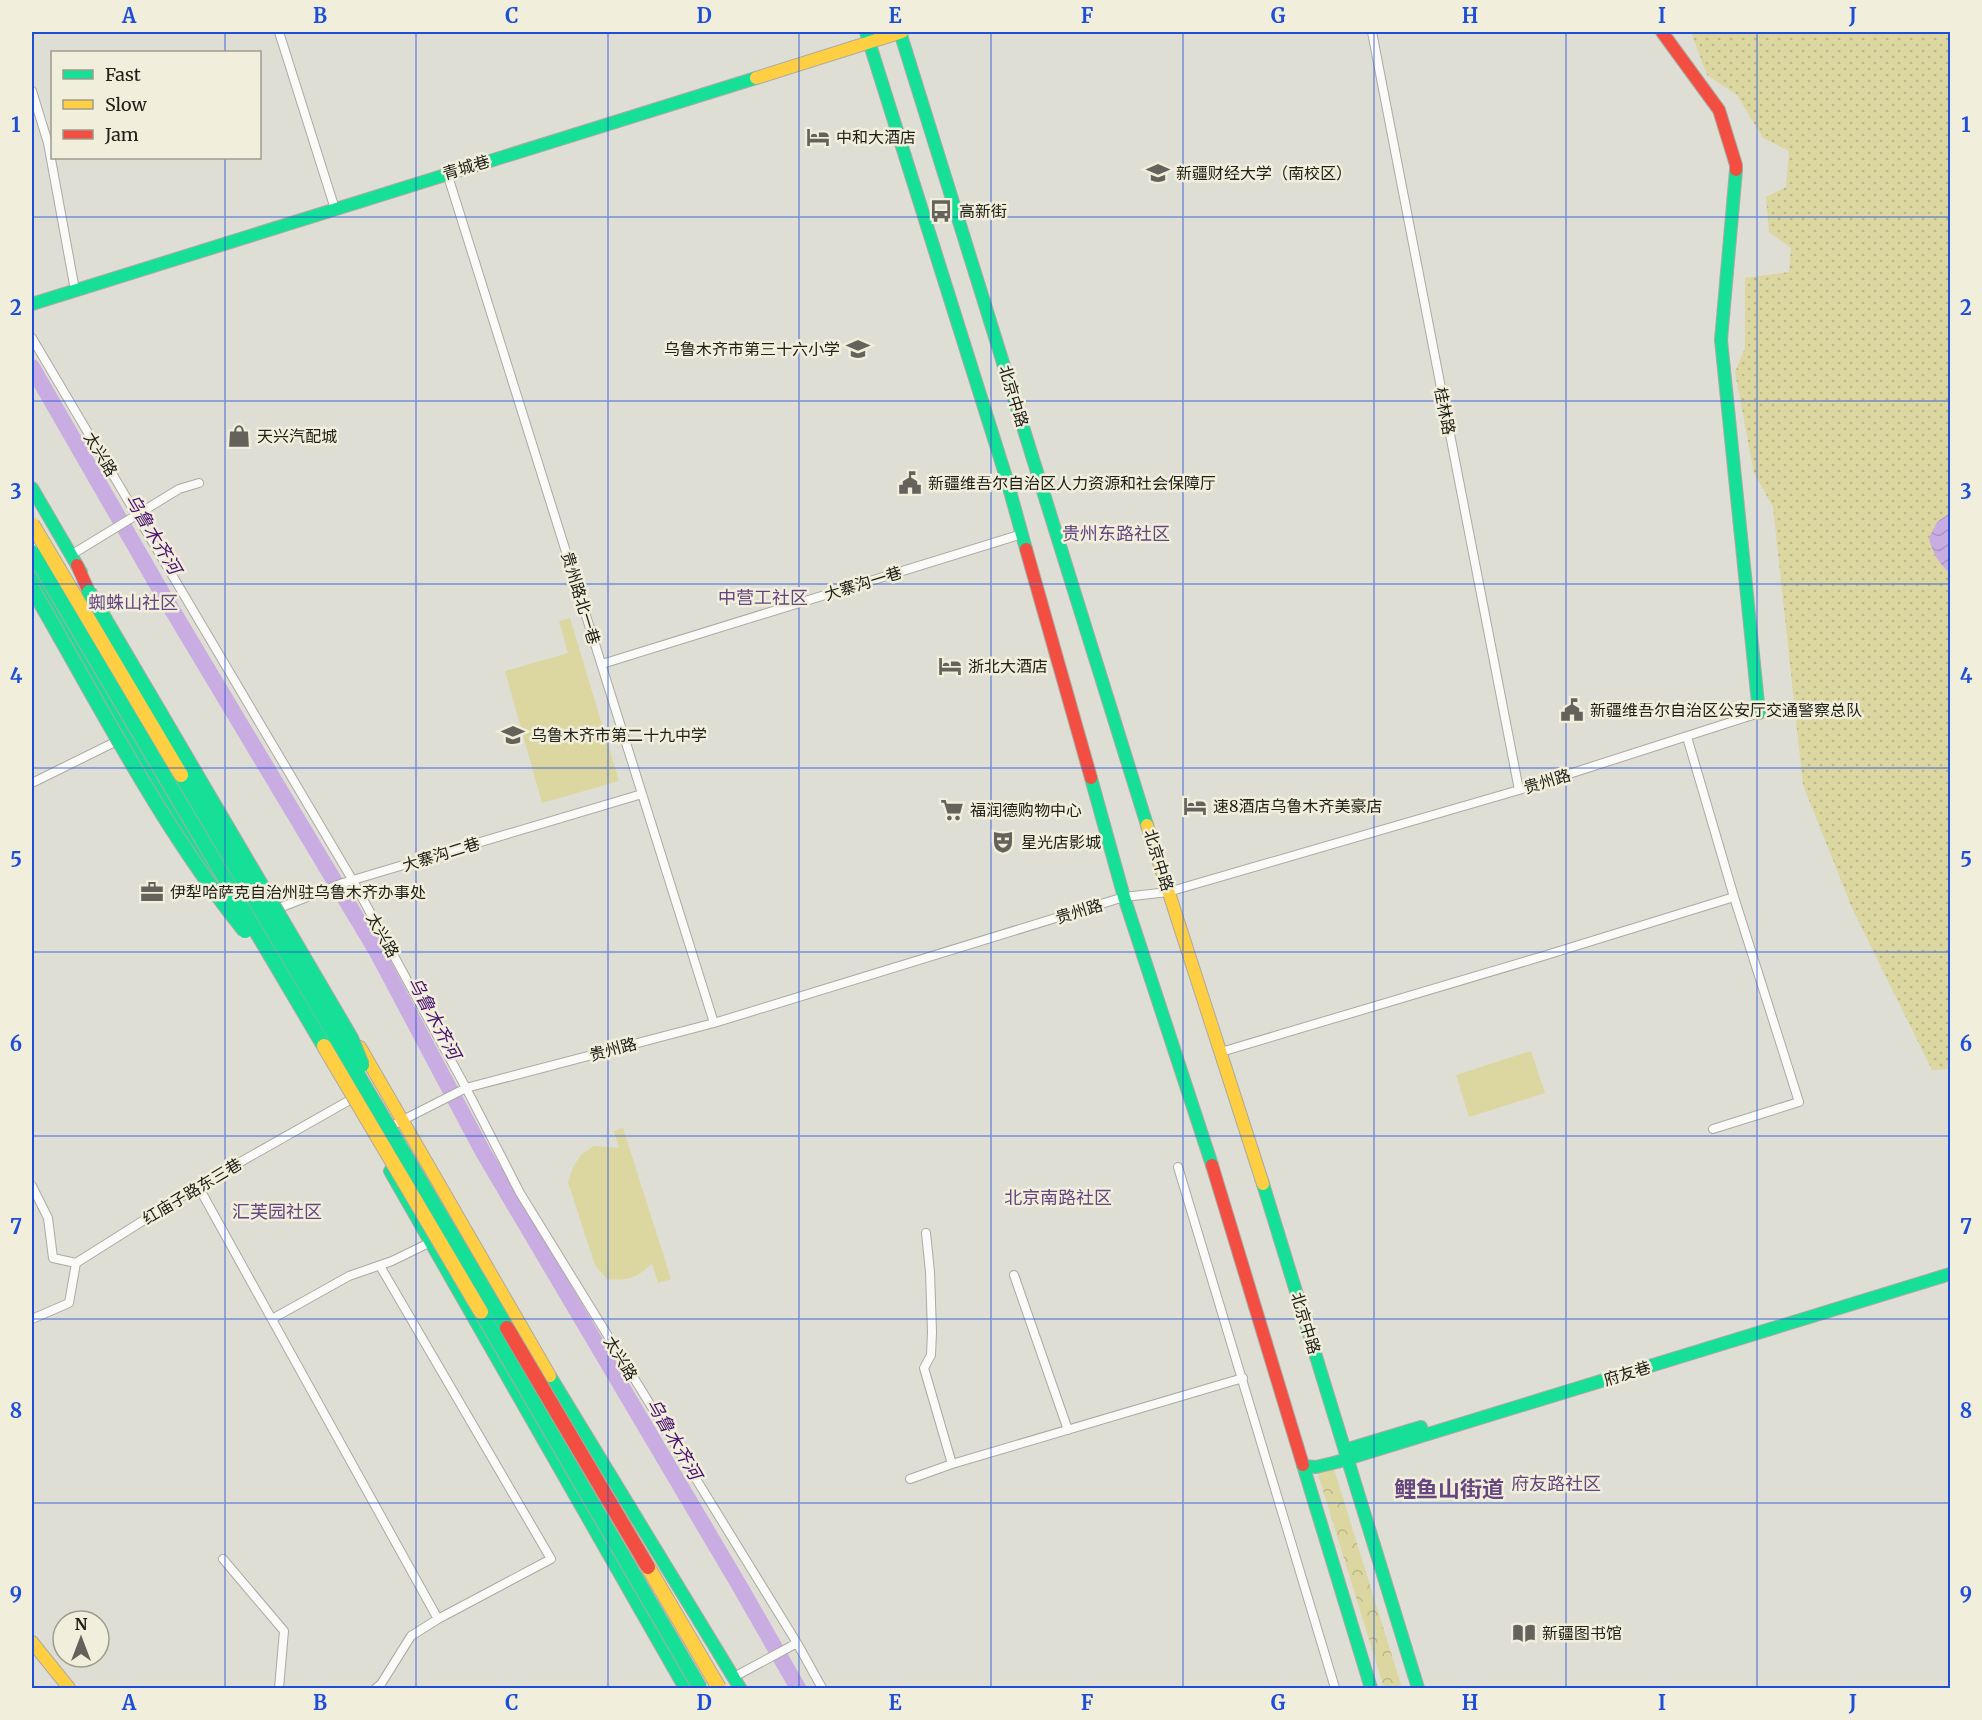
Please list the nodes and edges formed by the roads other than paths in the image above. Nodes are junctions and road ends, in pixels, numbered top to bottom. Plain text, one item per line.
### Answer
1 (279, 32) edge
2 (901, 32) edge
3 (1372, 32) edge
4 (1662, 32) edge
5 (867, 37) edge
6 (32, 91) edge
7 (447, 173) junction
8 (335, 209) junction
9 (75, 290) junction
10 (32, 304) edge
11 (32, 338) edge
12 (199, 483) dead end
13 (32, 488) edge
14 (134, 517) junction
15 (32, 524) edge
16 (1022, 534) junction
17 (32, 552) edge
18 (74, 560) junction
19 (32, 571) edge
20 (32, 588) edge
21 (602, 664) junction
22 (1759, 713) joint
23 (127, 736) junction
24 (1688, 736) junction
25 (32, 783) edge
26 (1519, 790) junction
27 (642, 794) junction
28 (353, 881) junction
29 (1168, 892) junction
30 (1124, 897) junction
31 (1734, 897) junction
32 (278, 908) junction
33 (244, 925) junction
34 (275, 966) junction
35 (714, 1023) junction
36 (1221, 1052) junction
37 (381, 1082) junction
38 (464, 1089) junction
39 (368, 1091) junction
40 (350, 1100) junction
41 (403, 1120) junction
42 (1713, 1129) dead end
43 (371, 1137) junction
44 (1178, 1167) dead end
45 (32, 1186) edge
46 (198, 1186) junction
47 (926, 1233) dead end
48 (431, 1242) junction
49 (76, 1263) junction
50 (380, 1266) junction
51 (1950, 1267) edge
52 (1950, 1274) edge
53 (1014, 1275) dead end
54 (32, 1319) edge
55 (272, 1319) junction
56 (1243, 1378) junction
57 (1068, 1430) junction
58 (1346, 1454) junction
59 (952, 1464) junction
60 (1304, 1466) junction
61 (910, 1479) dead end
62 (223, 1559) dead end
63 (438, 1618) junction
64 (32, 1642) edge
65 (794, 1645) junction
66 (737, 1683) edge
67 (69, 1689) edge
68 (279, 1689) edge
69 (376, 1689) edge
70 (685, 1689) edge
71 (700, 1689) edge
72 (718, 1689) edge
73 (822, 1689) edge
74 (1335, 1689) edge
75 (1371, 1689) edge
76 (1418, 1689) edge

1 - 8 street
2 - 5 main road, 青城巷
2 - 29 main road, 北京中路
3 - 26 street, 桂林路
4 - 22 main road
5 - 7 main road, 青城巷
5 - 16 main road, 北京中路
6 - 9 street
7 - 8 main road, 青城巷
7 - 21 street, 贵州路北一巷
8 - 9 main road, 青城巷
9 - 10 main road, 青城巷
11 - 14 street, 太兴路
12 - 14 street
13 - 18 main road
14 - 18 street
14 - 28 street, 太兴路
15 - 39 main road, bridge
16 - 21 street, 大寨沟一巷
16 - 30 main road, 北京中路
17 - 34 main road, bridge
18 - 32 main road
18 - 39 main road, bridge
19 - 23 main road
20 - 34 main road, bridge
21 - 27 street, 贵州路北一巷
22 - 24 street, 贵州路
23 - 25 street
23 - 33 main road
24 - 26 street, 贵州路
24 - 31 street
26 - 29 street, 贵州路
27 - 28 street, 大寨沟二巷
27 - 35 street, 贵州路北一巷
28 - 32 street, 大寨沟二巷
28 - 38 street, 太兴路
29 - 30 street, 贵州路
29 - 36 main road, 北京中路
30 - 35 street, 贵州路
30 - 60 main road, 北京中路
31 - 36 street
31 - 42 street
32 - 33 street, 大寨沟二巷
32 - 37 main road
33 - 40 main road
34 - 71 main road, bridge
35 - 38 street, 贵州路
36 - 58 main road, 北京中路
37 - 40 street, 红庙子路东三巷
37 - 41 main road
38 - 41 street, 贵州路
38 - 65 street, 太兴路
39 - 72 main road, bridge
40 - 43 main road
40 - 46 street, 红庙子路东三巷
41 - 43 street, 贵州路
41 - 66 main road
43 - 48 main road
44 - 56 street
45 - 49 street
46 - 49 street, 红庙子路东三巷
46 - 55 street
47 - 59 street
48 - 50 street
48 - 70 main road
49 - 54 street
50 - 55 street
50 - 63 street
51 - 58 main road, 府友巷
52 - 58 main road, 府友巷
53 - 57 street
55 - 63 street
56 - 57 street
56 - 74 street
57 - 59 street
58 - 60 main road, 府友巷
58 - 76 main road, 北京中路
59 - 61 street
60 - 75 main road, 北京中路
62 - 68 street
63 - 69 street
64 - 67 main road
65 - 66 street
65 - 73 street, 太兴路

